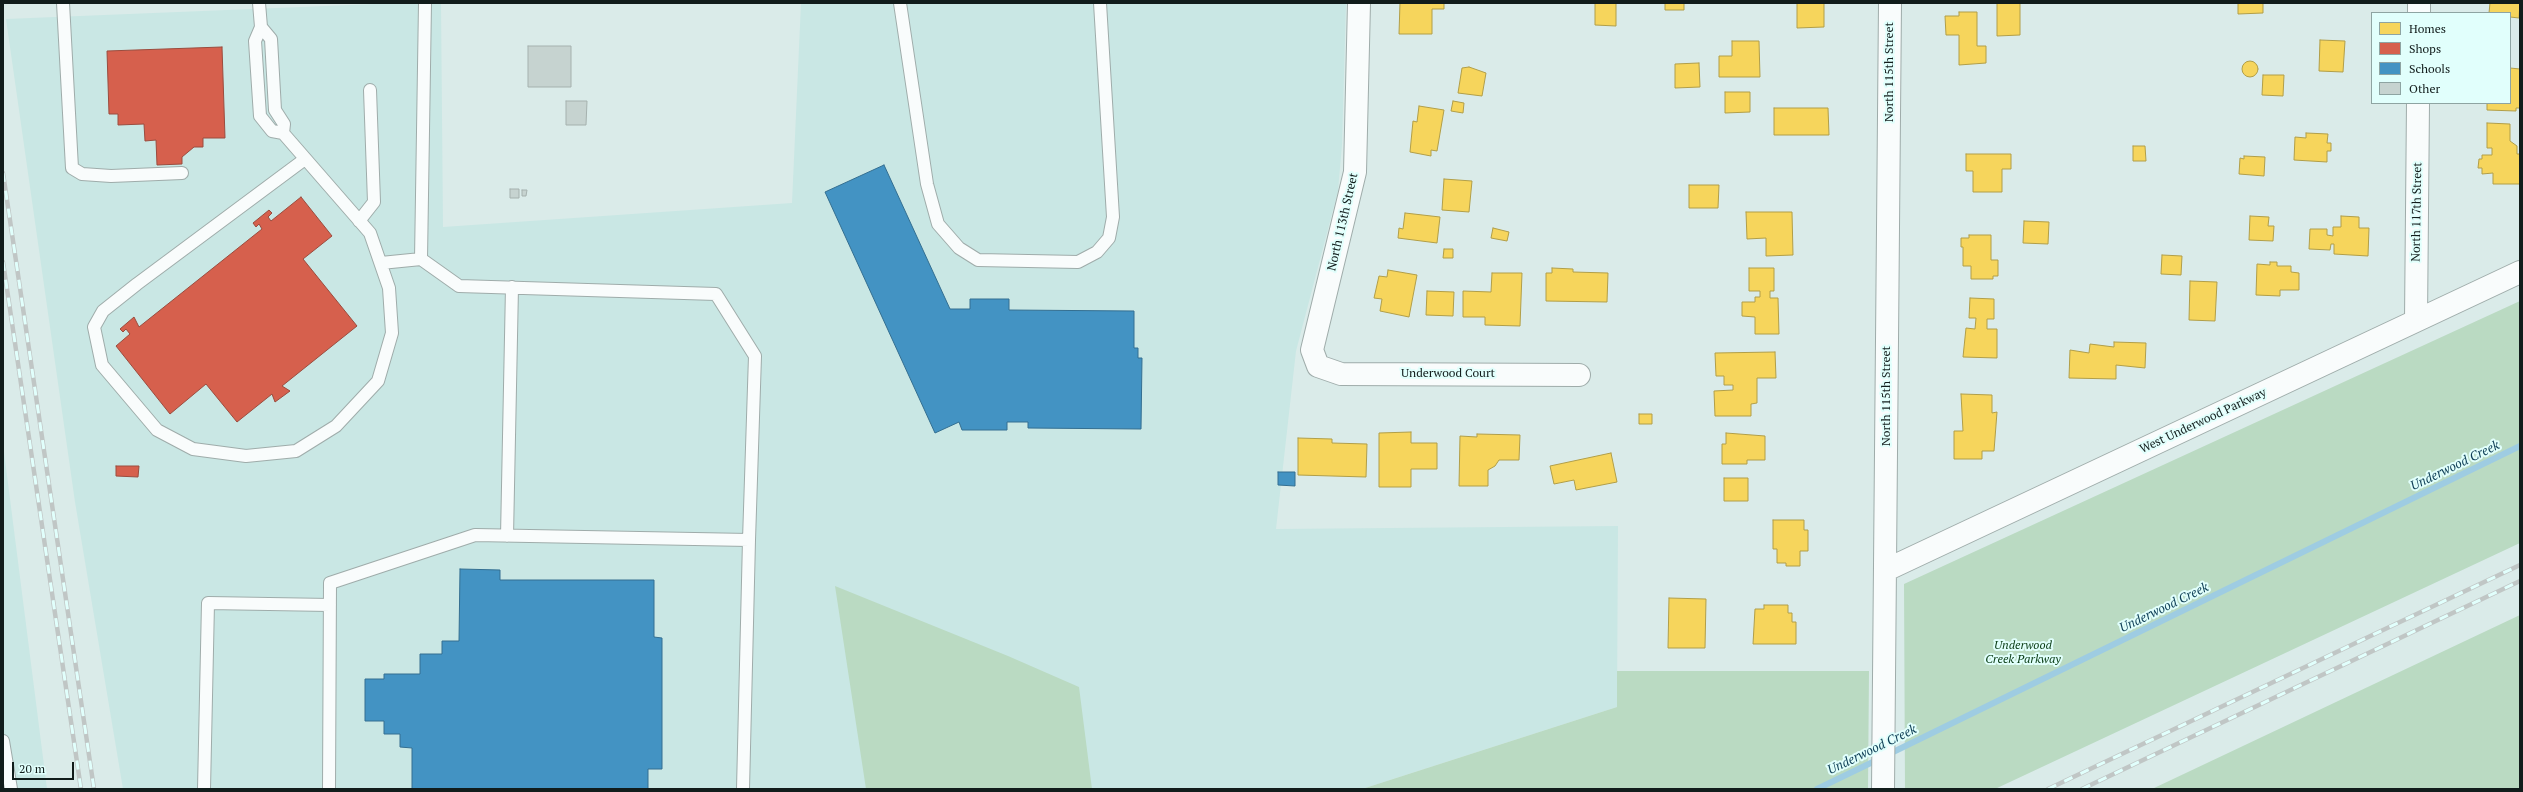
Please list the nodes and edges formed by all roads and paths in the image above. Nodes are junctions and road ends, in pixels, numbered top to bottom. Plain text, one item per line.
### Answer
1 (63, 3) edge
2 (259, 3) edge
3 (425, 3) edge
4 (900, 3) edge
5 (1100, 3) edge
6 (1359, 3) edge
7 (1890, 3) edge
8 (262, 27) junction
9 (370, 90) dead end
10 (2418, 104) edge
11 (283, 133) junction
12 (305, 159) junction
13 (182, 173) dead end
14 (359, 221) junction
15 (421, 259) junction
16 (381, 263) junction
17 (2520, 272) edge
18 (512, 287) junction
19 (2416, 320) junction
20 (1318, 366) joint
21 (1579, 375) dead end
22 (507, 536) junction
23 (749, 540) junction
24 (1886, 570) junction
25 (330, 605) junction
26 (3, 742) edge
27 (1883, 785) edge
28 (11, 789) edge
29 (204, 789) edge
30 (329, 789) edge
31 (743, 789) edge

1 - 13 lane
2 - 8 lane
3 - 15 lane
4 - 5 lane
6 - 20 street, North 113th Street
7 - 24 street, North 115th Street
8 - 11 lane
8 - 11 lane
9 - 14 lane
10 - 19 street, North 117th Street
11 - 12 lane
12 - 14 lane
12 - 16 lane
14 - 16 lane
15 - 16 lane
15 - 18 lane
17 - 19 street, West Underwood Parkway
18 - 22 lane
18 - 23 lane
19 - 24 street, West Underwood Parkway
20 - 21 street, Underwood Court
22 - 23 lane
22 - 25 lane
23 - 31 lane
24 - 27 street, North 115th Street
25 - 29 lane
25 - 30 lane
26 - 28 lane

